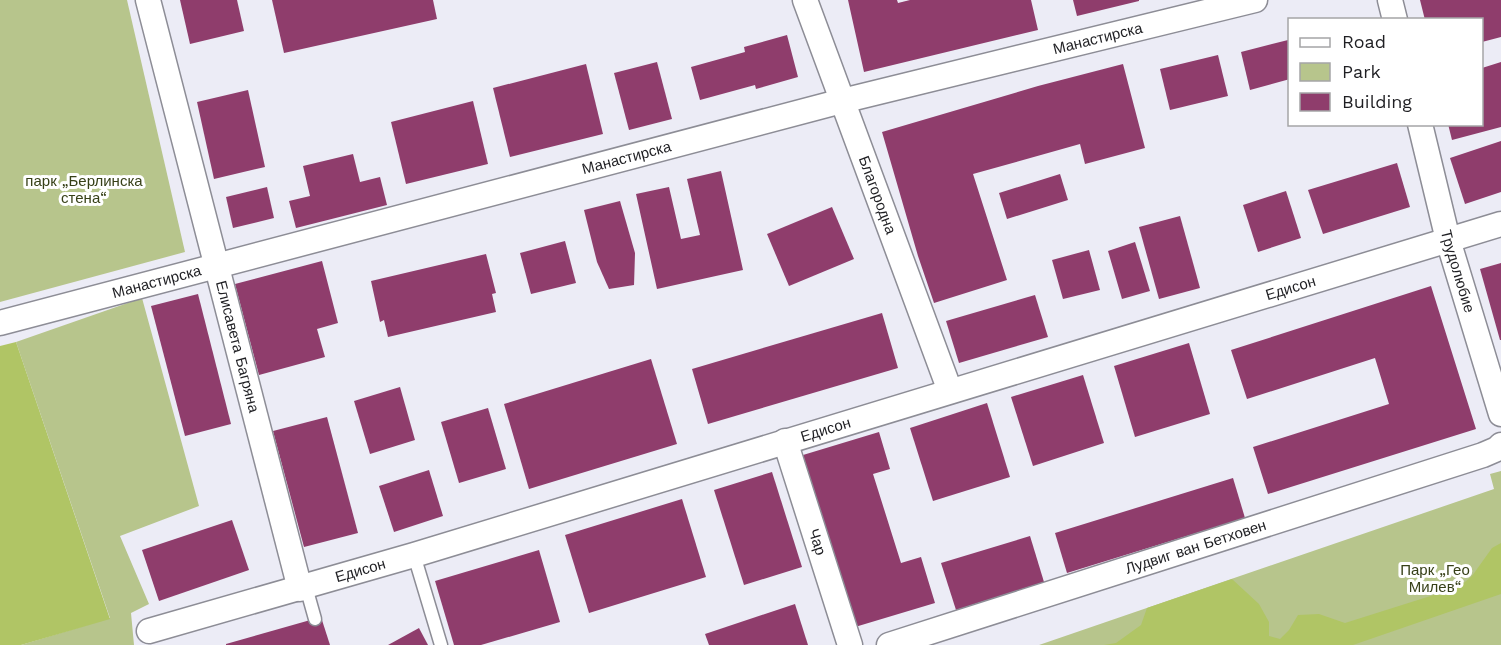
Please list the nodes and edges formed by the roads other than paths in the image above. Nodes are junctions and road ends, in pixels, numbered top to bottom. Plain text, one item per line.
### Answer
1 (148, 0) edge
2 (805, 0) edge
3 (1255, 0) edge
4 (1390, 0) edge
5 (1394, 18) edge
6 (842, 101) junction
7 (1420, 126) edge
8 (1501, 224) edge
9 (1448, 240) junction
10 (215, 265) junction
11 (0, 323) edge
12 (950, 391) junction
13 (1501, 414) edge
14 (785, 441) junction
15 (1501, 445) edge
16 (414, 555) junction
17 (303, 588) junction
18 (315, 619) dead end
19 (149, 631) dead end
20 (441, 645) edge
21 (850, 645) edge
22 (889, 645) edge

1 - 10 street, Елисавета Багряна
2 - 6 street, Благородна
3 - 6 street, Манастирска
4 - 5 street
6 - 10 street, Манастирска
6 - 12 street, Благородна
7 - 9 street, Трудолюбие
8 - 9 street, Едисон
9 - 12 street, Едисон
9 - 13 street, Трудолюбие
10 - 11 street, Манастирска
10 - 17 street, Елисавета Багряна
12 - 14 street, Едисон
14 - 16 street, Едисон
14 - 21 street, Чар
15 - 22 street, Лудвиг ван Бетховен
16 - 17 street, Едисон
16 - 20 lane
17 - 18 lane
17 - 19 street, Едисон

